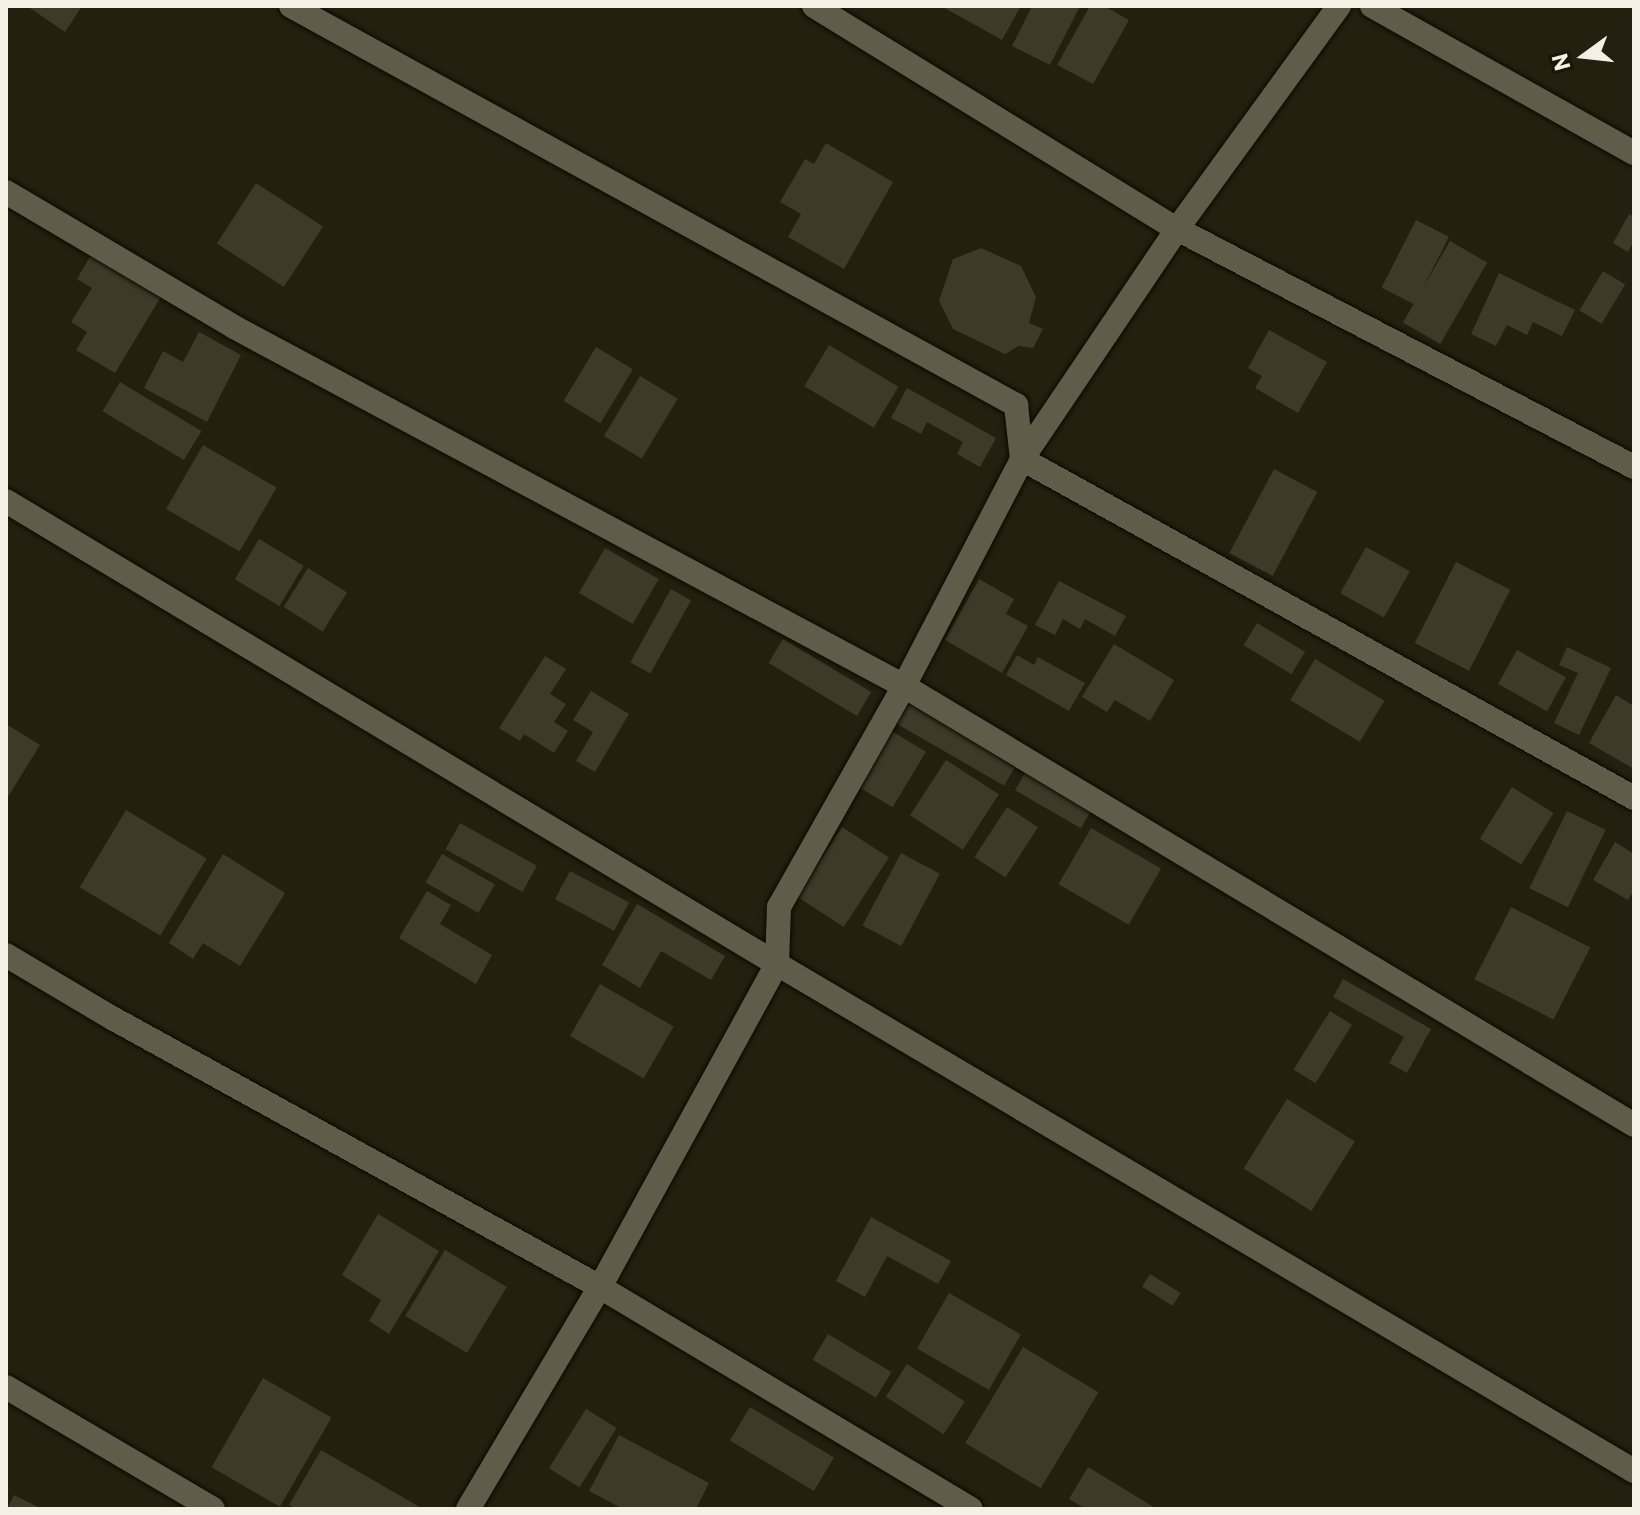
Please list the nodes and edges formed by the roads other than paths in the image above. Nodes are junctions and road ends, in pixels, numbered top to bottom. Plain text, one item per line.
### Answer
1 (291, 6) edge
2 (814, 6) edge
3 (1339, 6) edge
4 (1372, 6) edge
5 (1634, 153) edge
6 (6, 192) edge
7 (1177, 229) junction
8 (1022, 459) junction
9 (1634, 467) edge
10 (6, 501) edge
11 (904, 686) junction
12 (1634, 798) edge
13 (6, 955) edge
14 (777, 964) junction
15 (1634, 1125) edge
16 (600, 1287) junction
17 (6, 1387) edge
18 (1634, 1471) edge
19 (213, 1509) edge
20 (468, 1509) edge
21 (971, 1509) edge

1 - 8 street
2 - 7 street
3 - 7 street
4 - 5 street
6 - 11 street
7 - 8 street
7 - 9 street
8 - 11 street
8 - 12 street
10 - 14 street
11 - 14 street
11 - 15 street
13 - 16 street
14 - 16 street
14 - 18 street
16 - 20 street
16 - 21 street
17 - 19 street

